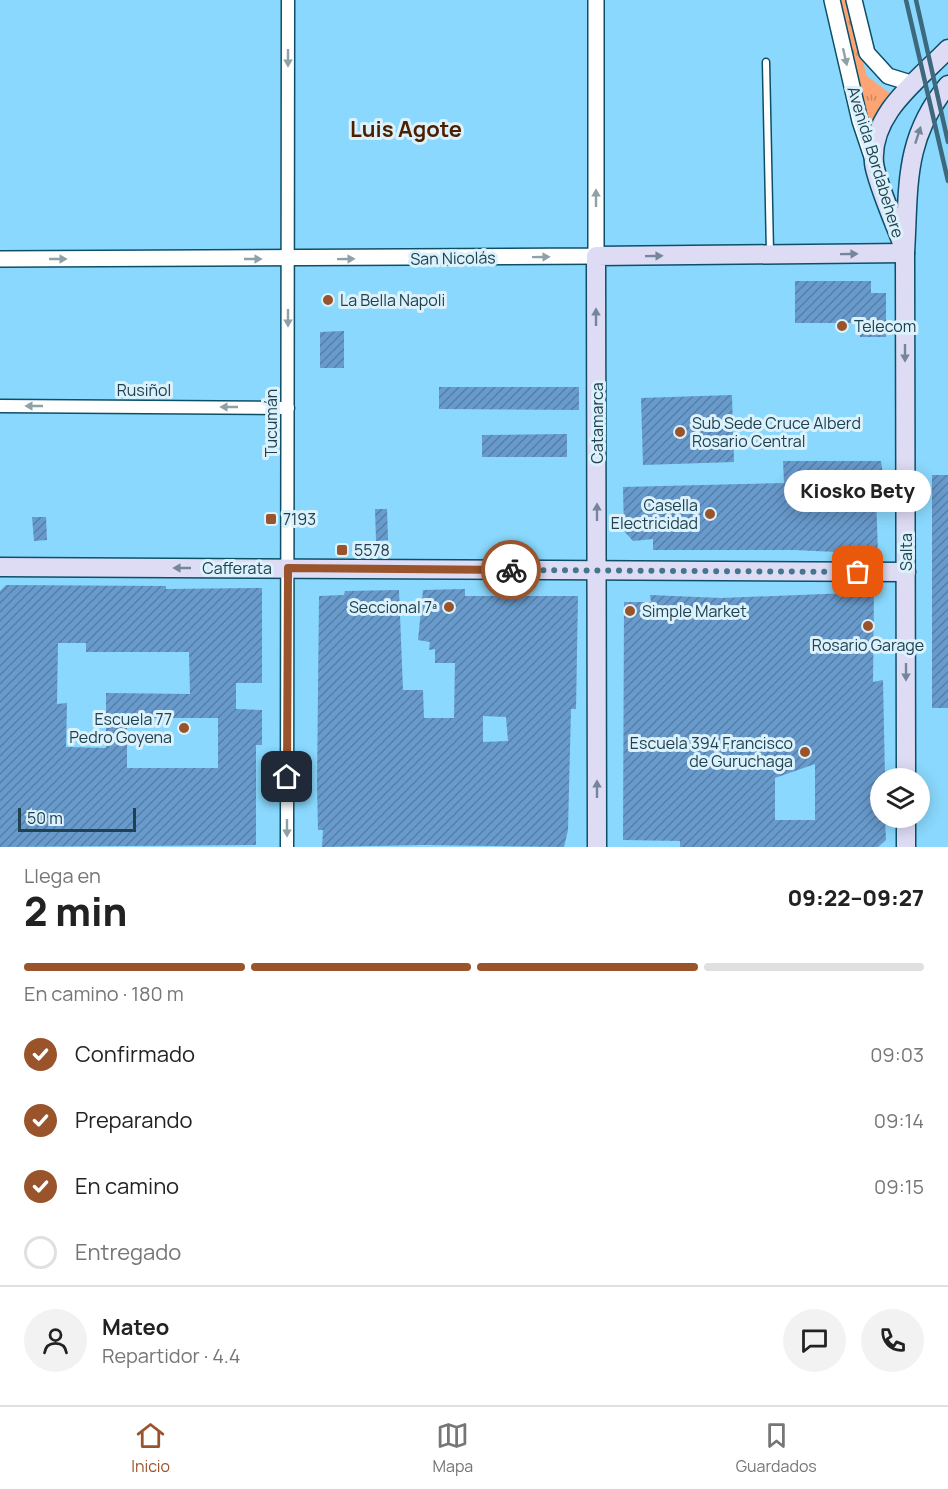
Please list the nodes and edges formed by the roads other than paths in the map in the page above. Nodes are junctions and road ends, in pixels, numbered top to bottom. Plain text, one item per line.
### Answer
1 (288, 0) edge
2 (596, 0) edge
3 (832, 0) edge
4 (855, 0) edge
5 (948, 49) edge
6 (766, 62) dead end
7 (914, 84) junction
8 (948, 85) edge
9 (874, 164) junction
10 (905, 253) junction
11 (770, 254) junction
12 (596, 256) junction
13 (0, 259) edge
14 (288, 259) junction
15 (0, 406) edge
16 (288, 408) junction
17 (0, 567) edge
18 (288, 568) junction
19 (597, 570) junction
20 (906, 572) junction
21 (906, 768) edge
22 (906, 828) edge
23 (287, 847) edge
24 (597, 847) edge
25 (906, 847) edge

1 -> 14 street, Tucumán
12 -> 2 street, Catamarca
3 -> 9 street, Avenida Bordabehere
4 - 7 street, Avenida Bordabehere
5 - 7 main road
6 - 11 lane
7 - 9 main road
10 -> 8 main road, Salta
9 - 10 main road, Avenida Bordabehere
11 -> 10 main road, San Nicolás
10 -> 20 main road, Salta
12 -> 11 main road, San Nicolás
14 -> 12 street, San Nicolás
19 -> 12 main road, Catamarca
13 -> 14 street, San Nicolás
14 -> 16 street, Tucumán
16 -> 15 street, Rusiñol
16 - 18 street, Tucumán
18 -> 17 main road, Cafferata
18 - 19 main road, Cafferata
18 -> 23 street, Tucumán
19 - 20 main road, Cafferata
24 -> 19 main road, Catamarca
20 -> 21 main road, Salta
22 - 25 main road

